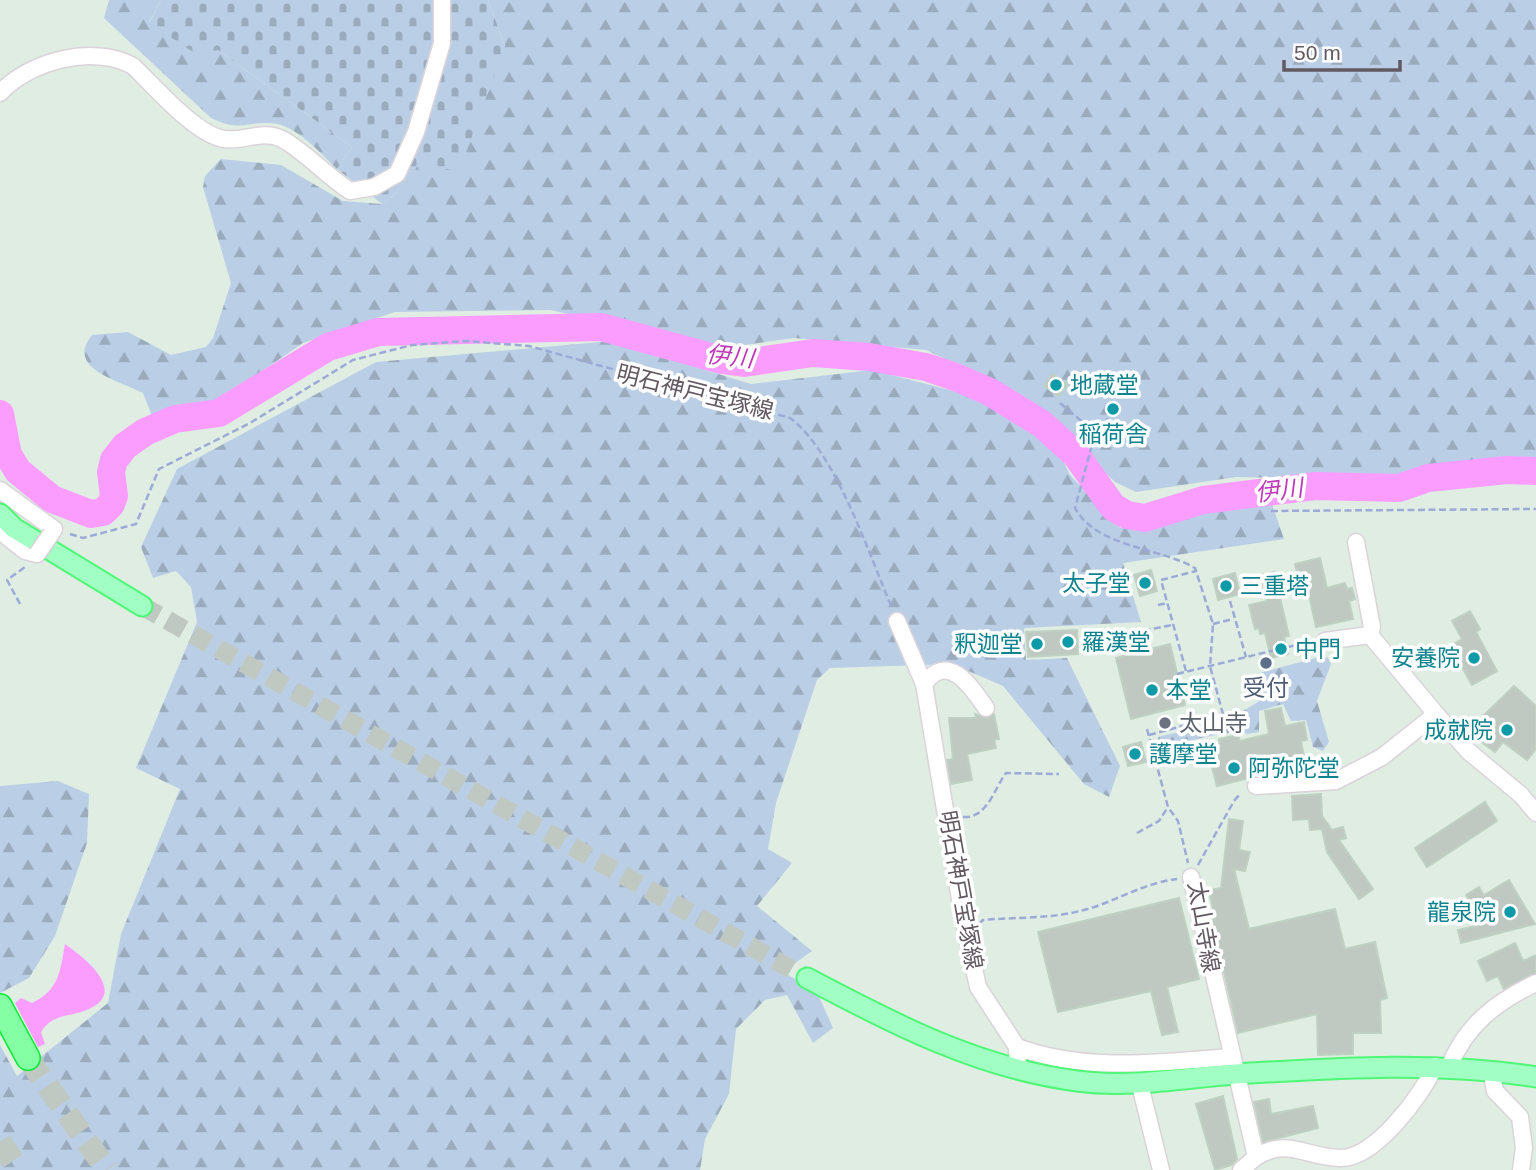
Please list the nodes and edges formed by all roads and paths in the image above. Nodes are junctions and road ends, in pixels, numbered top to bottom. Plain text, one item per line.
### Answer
1 (442, 0) edge
2 (0, 93) edge
3 (1060, 403) dead end
4 (1108, 418) dead end
5 (1097, 434) junction
6 (0, 490) edge
7 (1536, 509) edge
8 (1271, 511) dead end
9 (0, 514) edge
10 (0, 531) edge
11 (52, 531) junction
12 (1356, 542) dead end
13 (37, 554) junction
14 (1196, 571) junction
15 (1230, 601) dead end
16 (1167, 603) junction
17 (20, 604) dead end
18 (1158, 605) dead end
19 (142, 606) tunnel mouth
20 (1235, 619) junction
21 (897, 621) joint
22 (1213, 624) junction
23 (1172, 625) junction
24 (1370, 635) junction
25 (1092, 641) dead end
26 (1325, 641) joint
27 (1287, 648) dead end
28 (1275, 650) dead end
29 (1225, 654) dead end
30 (1246, 657) junction
31 (1227, 661) junction
32 (1210, 666) junction
33 (1186, 671) junction
34 (1177, 674) dead end
35 (924, 684) junction
36 (986, 708) dead end
37 (1436, 714) junction
38 (1223, 715) junction
39 (1147, 729) dead end
40 (1228, 733) dead end
41 (1149, 735) junction
42 (1059, 774) dead end
43 (1256, 786) joint
44 (1168, 807) junction
45 (1536, 813) edge
46 (947, 816) junction
47 (1137, 833) dead end
48 (1191, 877) junction
49 (967, 936) junction
50 (807, 978) tunnel mouth
51 (1536, 983) edge
52 (0, 1006) edge
53 (1017, 1046) junction
54 (28, 1058) tunnel mouth
55 (1232, 1066) junction
56 (1442, 1067) junction
57 (1018, 1070) junction
58 (1491, 1070) junction
59 (1536, 1077) edge
60 (1140, 1085) junction
61 (1256, 1157) junction
62 (1161, 1170) edge
63 (1241, 1170) edge
64 (1521, 1170) edge

1 - 2 street
3 - 5 path
4 - 5 path
5 - 14 path
6 - 11 street
7 - 8 path
9 - 19 main road
10 - 13 street
11 - 13 street, bridge
11 - 21 path, 明石神戸宝塚線
12 - 24 street
13 - 17 path
14 - 16 path
14 - 22 path
15 - 20 path
16 - 18 path
16 - 23 path
20 - 22 path
20 - 30 path
21 - 35 street, 明石神戸宝塚線
22 - 32 path
23 - 25 path
23 - 33 path
24 - 26 street
24 - 37 street
26 - 27 path
28 - 30 path
29 - 31 path
30 - 31 path
31 - 32 path
32 - 33 path
32 - 38 path
33 - 34 path
35 - 36 street
35 - 46 street, 明石神戸宝塚線
37 - 43 street
37 - 45 street
38 - 40 path
38 - 41 path
39 - 41 path
41 - 44 path
42 - 46 path
43 - 48 path, 太山寺線
44 - 47 path
44 - 48 path
46 - 49 street, 明石神戸宝塚線
48 - 49 path
48 - 55 street, 太山寺線
49 - 53 street, 明石神戸宝塚線
50 - 57 main road
51 - 56 street
52 - 54 highway
53 - 55 street
53 - 57 street
55 - 56 main road
55 - 60 main road
55 - 61 street, 太山寺線
56 - 58 main road
56 - 61 street
57 - 60 main road
58 - 59 main road
58 - 64 street
60 - 62 street
61 - 63 street

